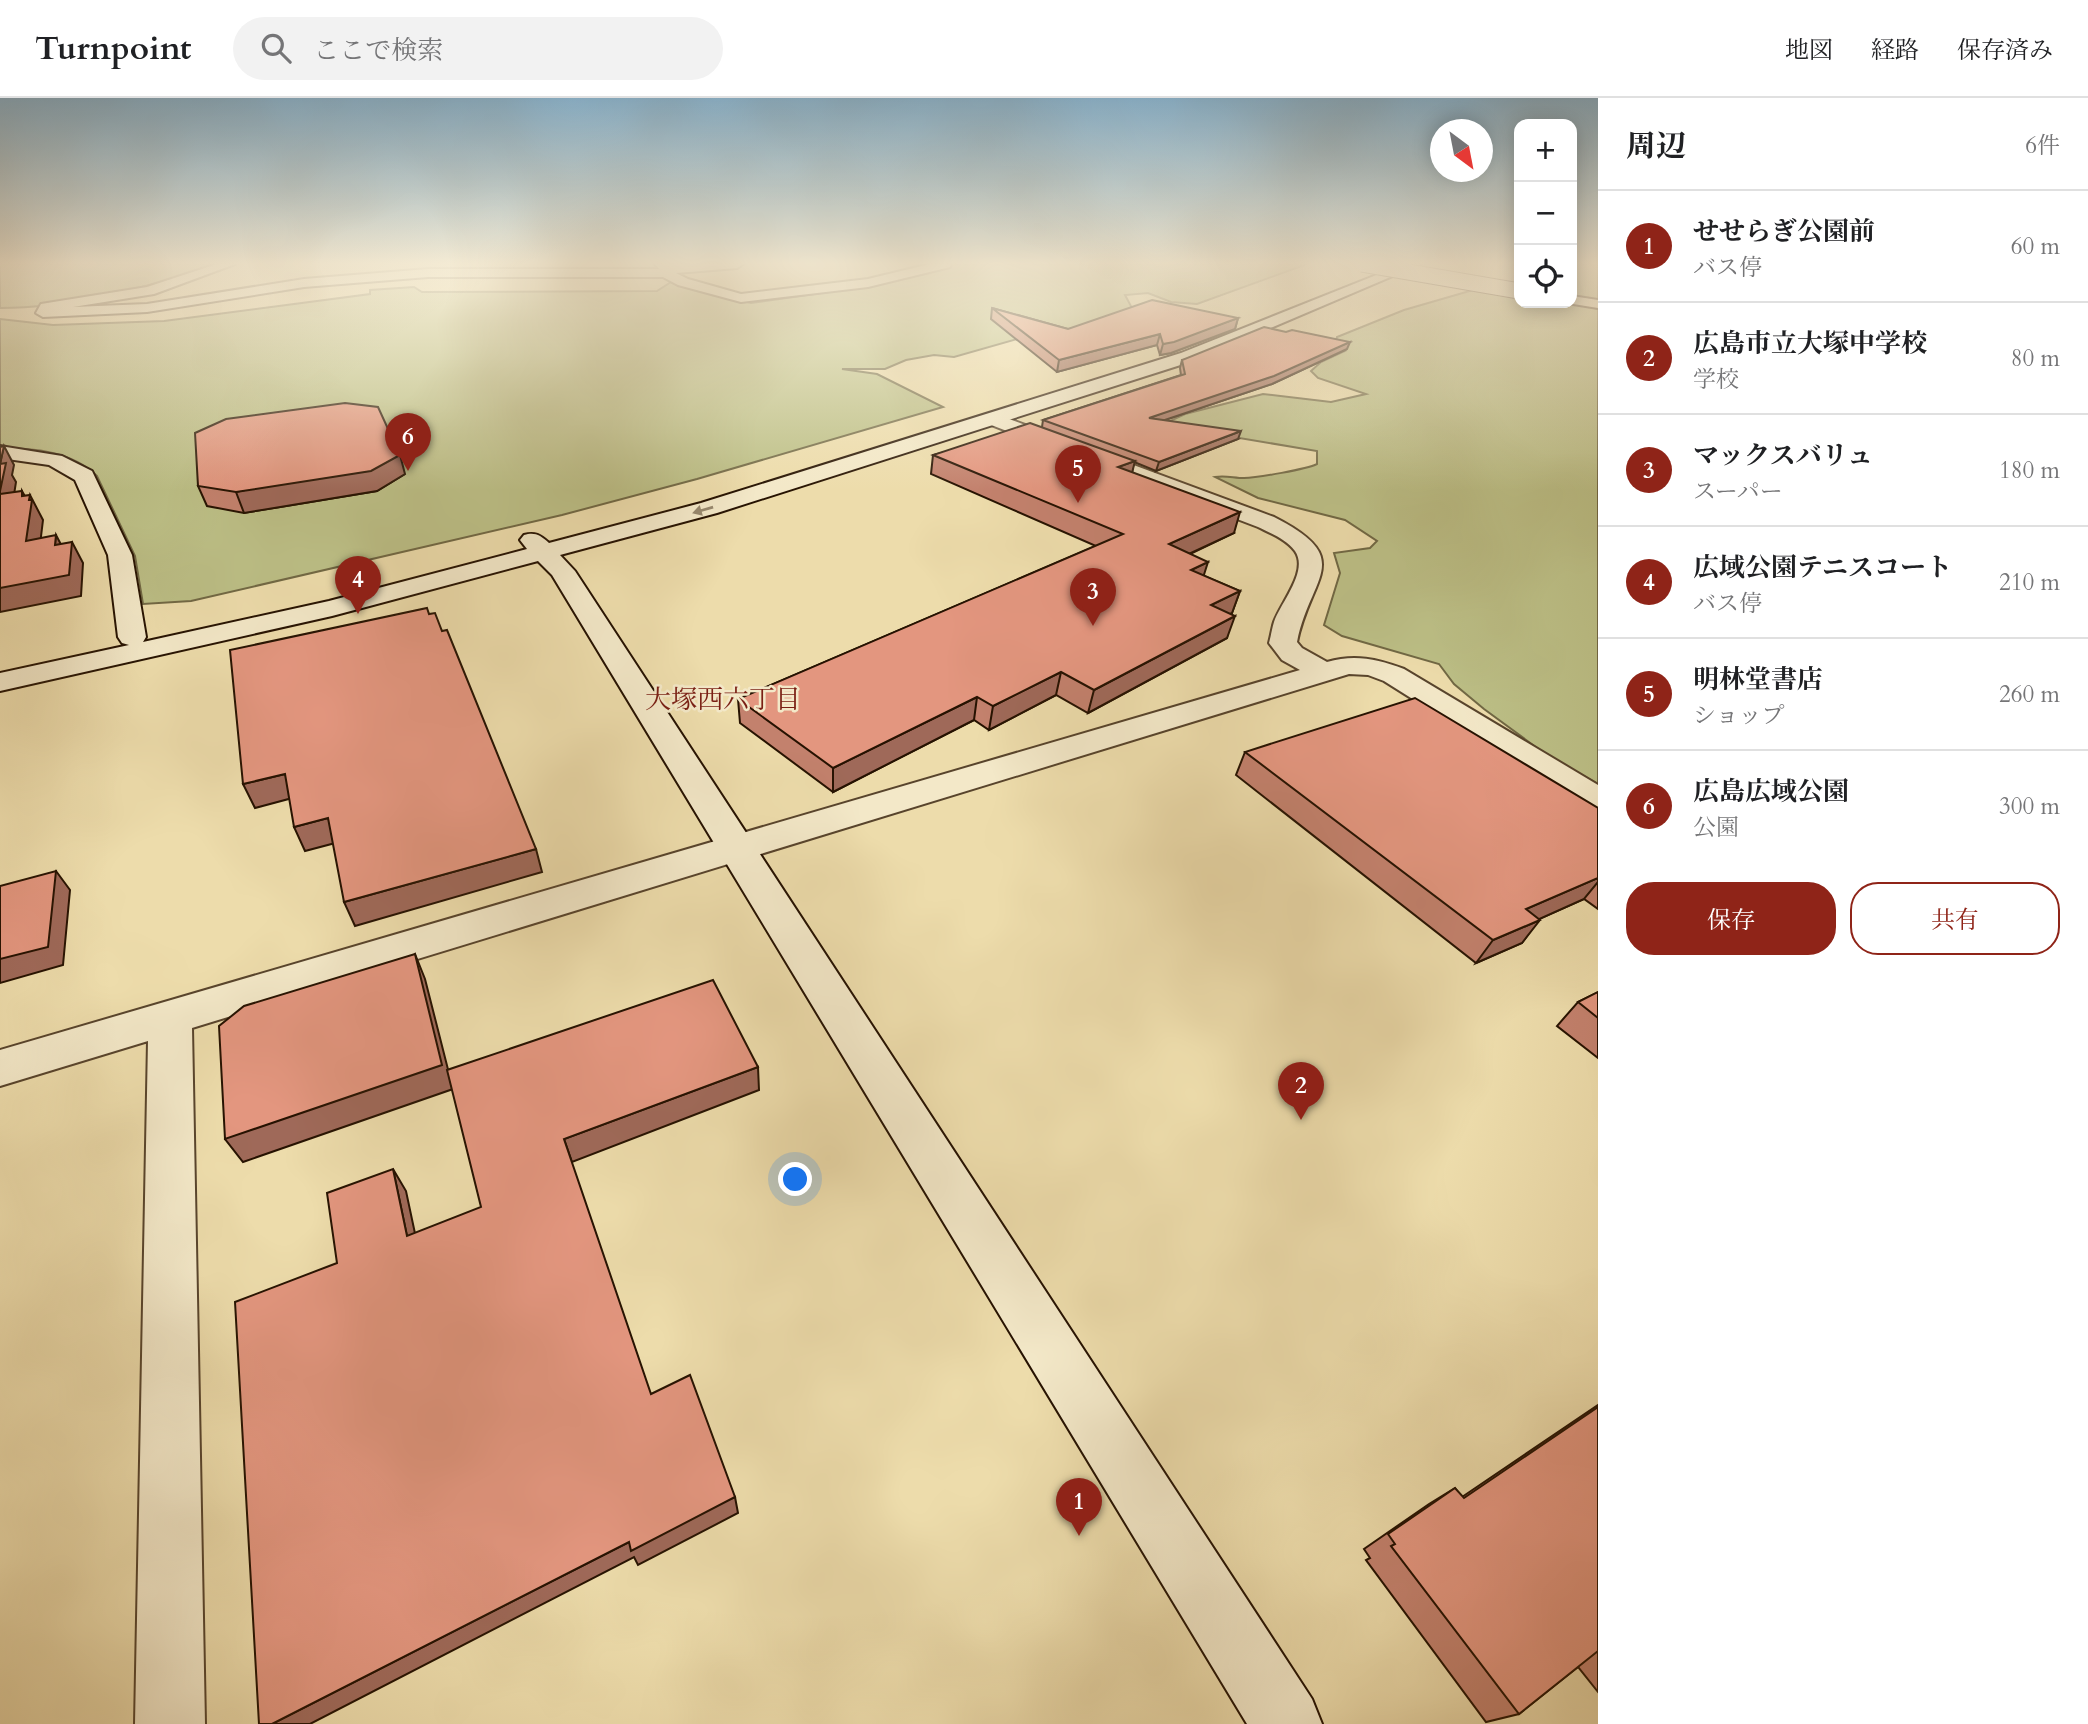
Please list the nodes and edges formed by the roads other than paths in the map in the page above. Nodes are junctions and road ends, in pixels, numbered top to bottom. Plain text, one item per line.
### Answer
1 (1205, 340) edge
2 (1230, 340) edge
3 (993, 419) junction
4 (0, 452) edge
5 (539, 547) junction
6 (132, 637) junction
7 (0, 665) edge
8 (1324, 672) junction
9 (0, 682) edge
10 (1598, 800) edge
11 (737, 849) junction
12 (170, 1017) junction
13 (0, 1068) edge
14 (170, 1724) edge
15 (1287, 1724) edge

1 - 5 street
2 - 3 street
3 -> 5 street
3 - 8 street
4 - 6 street
5 - 6 street
5 - 9 street
5 - 11 street
6 - 7 street
8 - 10 street
8 - 11 street
11 - 12 street
11 - 15 street
12 - 13 street
12 - 14 street

